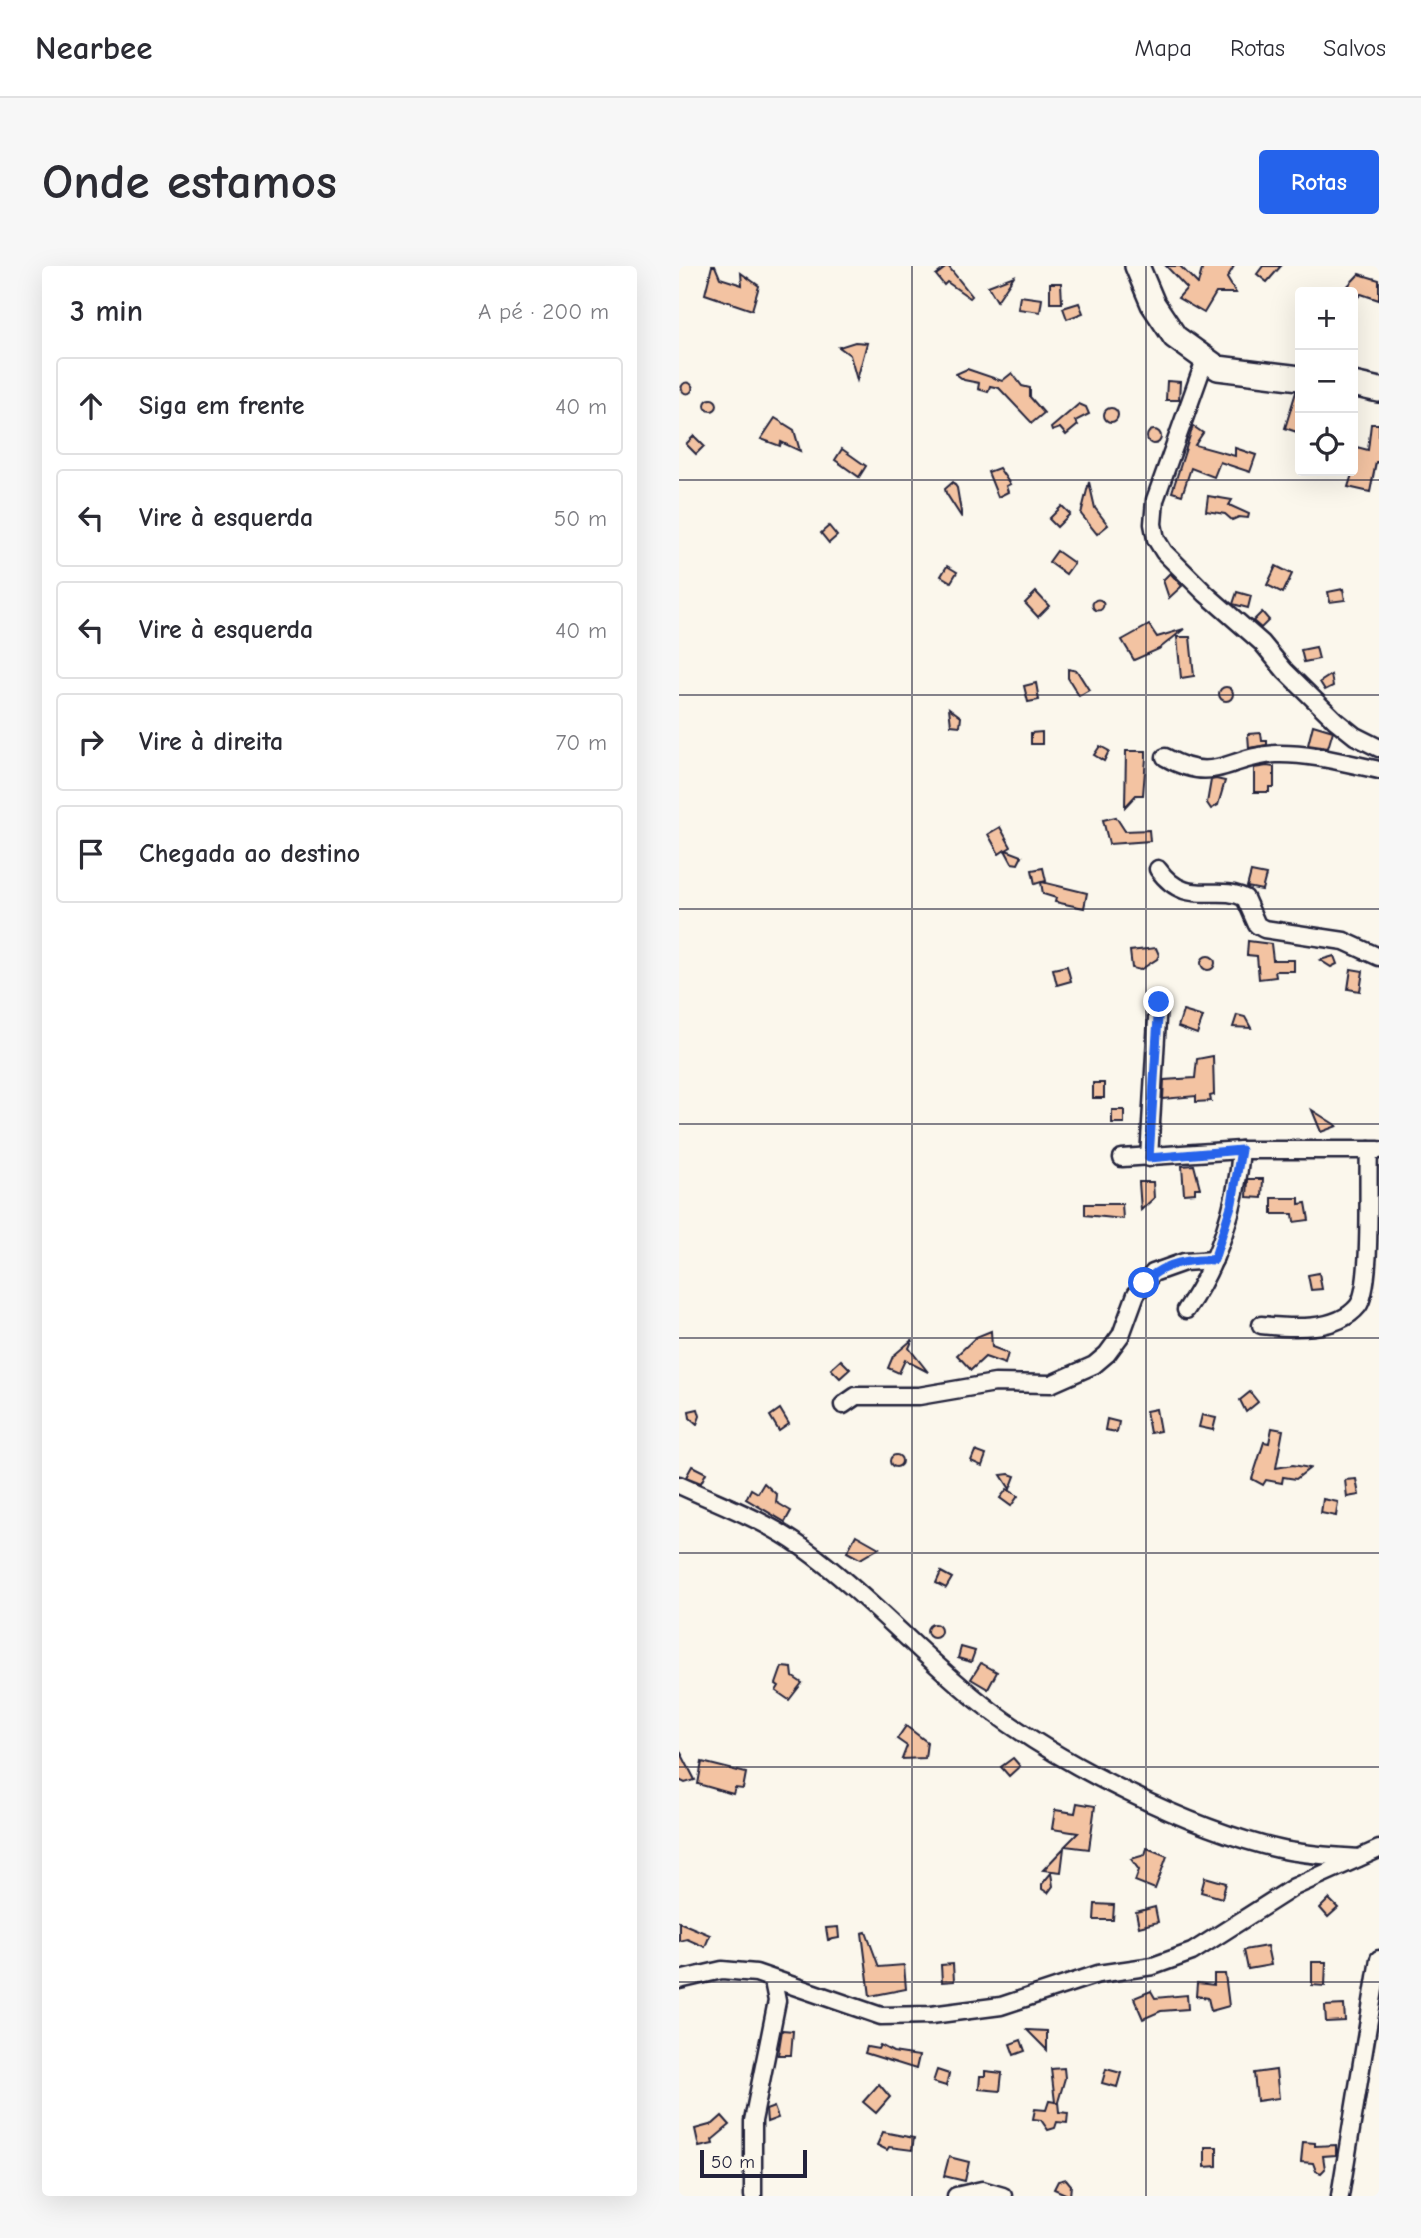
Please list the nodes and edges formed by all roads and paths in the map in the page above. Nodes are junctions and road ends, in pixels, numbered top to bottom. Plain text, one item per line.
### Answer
1 (1137, 266) edge
2 (1205, 359) junction
3 (1295, 377) edge
4 (1358, 385) edge
5 (1379, 390) edge
6 (1379, 748) edge
7 (1165, 757) dead end
8 (1379, 769) edge
9 (1159, 869) dead end
10 (1379, 957) edge
11 (1159, 1002) dead end
12 (1241, 1150) junction
13 (1374, 1150) edge
14 (1122, 1158) dead end
15 (1149, 1158) junction
16 (1214, 1260) junction
17 (1186, 1310) dead end
18 (1261, 1325) dead end
19 (843, 1405) dead end
20 (679, 1485) edge
21 (1379, 1849) edge
22 (1358, 1858) junction
23 (1379, 1959) edge
24 (679, 1980) edge
25 (773, 1980) junction
26 (793, 1987) junction
27 (777, 2001) junction
28 (1379, 2073) edge
29 (1361, 2077) junction
30 (753, 2196) edge
31 (955, 2196) edge
32 (1003, 2196) edge
33 (1340, 2196) edge

1 - 2 street
2 - 3 street
2 - 6 street
4 - 5 street
7 - 8 street
9 - 10 street
11 - 15 street
12 - 13 street
12 - 15 street
12 - 16 street
13 - 18 street
14 - 15 street
16 - 17 street
16 - 19 street
20 - 22 street
21 - 22 street
22 - 26 street
23 - 29 street
24 - 25 street
25 - 26 street
25 - 27 street
26 - 27 street
27 - 30 street
28 - 29 street
29 - 33 street
31 - 32 street

